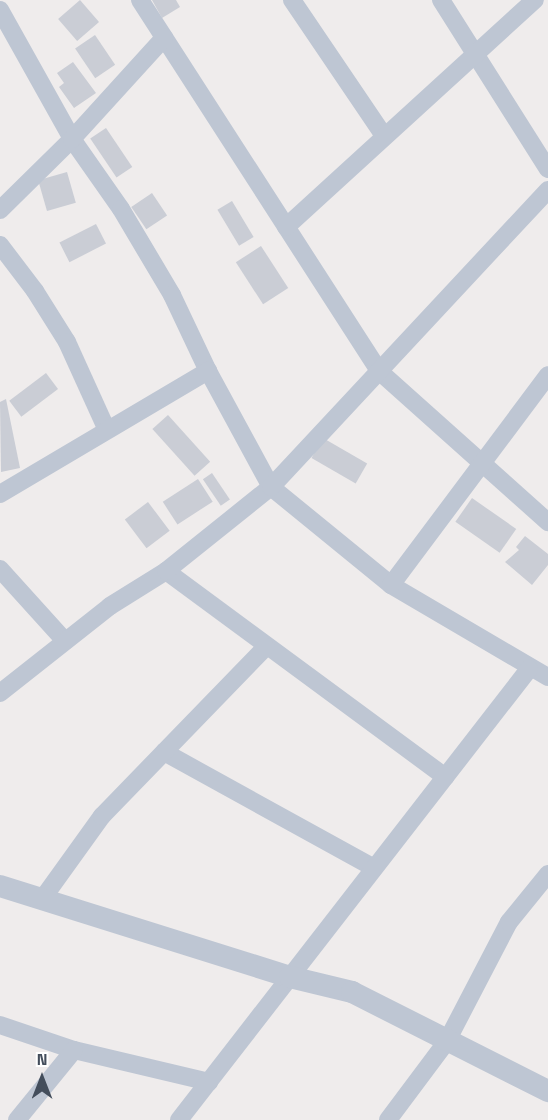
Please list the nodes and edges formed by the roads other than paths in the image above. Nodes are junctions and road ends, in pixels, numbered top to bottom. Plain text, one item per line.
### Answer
1 (140, 0) edge
2 (292, 0) edge
3 (441, 0) edge
4 (535, 0) edge
5 (0, 10) edge
6 (165, 38) junction
7 (476, 56) junction
8 (384, 136) junction
9 (72, 139) junction
10 (548, 169) edge
11 (548, 190) edge
12 (0, 210) edge
13 (286, 227) junction
14 (0, 245) edge
15 (208, 371) junction
16 (379, 371) junction
17 (548, 375) edge
18 (106, 428) junction
19 (482, 465) junction
20 (272, 487) junction
21 (0, 494) edge
22 (548, 522) edge
23 (0, 569) edge
24 (166, 571) junction
25 (391, 585) junction
26 (65, 641) junction
27 (266, 647) junction
28 (528, 669) junction
29 (548, 677) edge
30 (0, 693) edge
31 (164, 752) junction
32 (445, 777) junction
33 (374, 868) junction
34 (548, 874) edge
35 (0, 886) edge
36 (43, 898) junction
37 (290, 977) junction
38 (0, 1025) edge
39 (447, 1041) junction
40 (74, 1050) junction
41 (209, 1082) junction
42 (548, 1091) edge
43 (17, 1120) edge
44 (179, 1120) edge
45 (388, 1120) edge

1 - 6 street
2 - 8 street
3 - 7 street
4 - 7 street
5 - 9 street
6 - 9 street
6 - 13 street
7 - 8 street
7 - 10 street
8 - 13 street
9 - 12 street
9 - 15 street
11 - 16 street
13 - 16 street
14 - 18 street
15 - 18 street
15 - 20 street
16 - 19 street
16 - 20 street
17 - 19 street
18 - 21 street
19 - 22 street
19 - 25 street
20 - 24 street
20 - 25 street
23 - 26 street
24 - 26 street
24 - 27 street
25 - 28 street
26 - 30 street
27 - 31 street
27 - 32 street
28 - 29 street
28 - 32 street
31 - 33 street
31 - 36 street
32 - 33 street
33 - 37 street
34 - 39 street
35 - 36 street
36 - 37 street
37 - 39 street
37 - 41 street
38 - 40 street
39 - 42 street
39 - 45 street
40 - 41 street
40 - 43 street
41 - 44 street

